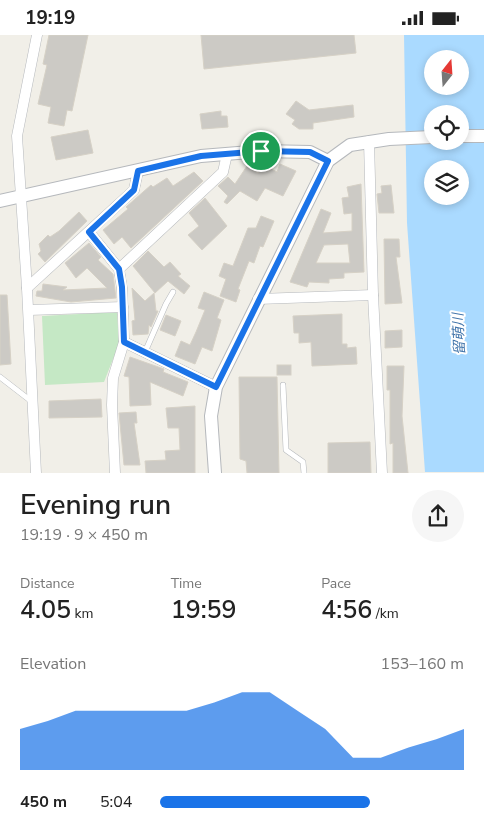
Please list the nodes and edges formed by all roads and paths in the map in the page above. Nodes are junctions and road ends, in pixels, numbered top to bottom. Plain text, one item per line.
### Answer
1 (29, 35) edge
2 (37, 35) edge
3 (34, 52) junction
4 (469, 136) edge
5 (484, 136) edge
6 (424, 137) edge
7 (369, 141) junction
8 (227, 154) junction
9 (328, 161) junction
10 (138, 171) junction
11 (22, 196) junction
12 (0, 201) edge
13 (89, 232) junction
14 (119, 269) junction
15 (28, 288) junction
16 (173, 292) dead end
17 (373, 295) junction
18 (258, 299) junction
19 (123, 307) junction
20 (28, 310) junction
21 (124, 342) junction
22 (145, 353) junction
23 (0, 377) edge
24 (283, 385) dead end
25 (216, 387) junction
26 (33, 403) junction
27 (36, 473) edge
28 (116, 473) edge
29 (215, 473) edge
30 (304, 473) edge
31 (382, 473) edge

1 - 3 street
2 - 3 street
3 - 11 street
4 - 5 street
6 - 7 street
7 - 9 street
7 - 17 street
8 - 9 street
8 - 10 street
8 - 14 street
9 - 18 street
10 - 11 street
10 - 13 street
11 - 12 street
11 - 15 street
13 - 14 street
13 - 15 street
14 - 19 street
15 - 20 street
16 - 22 lane
17 - 18 street
17 - 31 street
18 - 25 street
19 - 20 street
19 - 21 street
20 - 26 street
21 - 22 street
21 - 28 street
22 - 25 street
23 - 26 lane
24 - 30 lane
25 - 29 street
26 - 27 street

